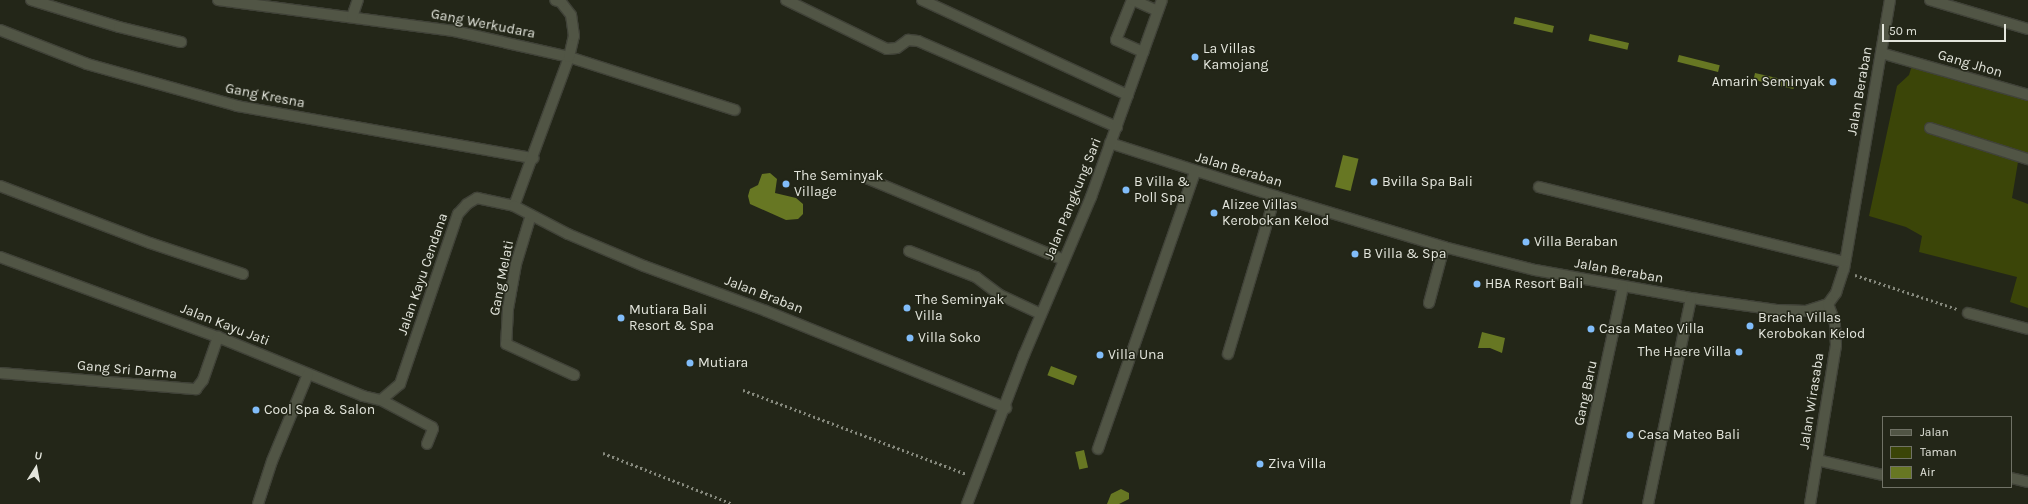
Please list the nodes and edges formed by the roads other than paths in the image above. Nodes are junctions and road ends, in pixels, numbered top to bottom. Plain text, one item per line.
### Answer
1 (31, 0) edge
2 (218, 0) edge
3 (358, 0) edge
4 (554, 0) edge
5 (786, 0) edge
6 (922, 0) edge
7 (1133, 0) edge
8 (1162, 0) edge
9 (1890, 0) edge
10 (1930, 0) edge
11 (1158, 11) junction
12 (352, 17) junction
13 (2028, 29) edge
14 (0, 30) edge
15 (181, 42) dead end
16 (1143, 52) junction
17 (1881, 53) junction
18 (569, 57) junction
19 (1128, 95) junction
20 (2028, 96) edge
21 (735, 110) dead end
22 (1117, 127) junction
23 (1930, 128) dead end
24 (1110, 143) junction
25 (533, 158) junction
26 (2028, 158) edge
27 (1195, 172) junction
28 (866, 178) dead end
29 (0, 186) edge
30 (1539, 187) dead end
31 (1275, 196) junction
32 (514, 206) junction
33 (531, 215) junction
34 (1444, 247) junction
35 (909, 251) dead end
36 (0, 257) edge
37 (1064, 260) junction
38 (1844, 266) junction
39 (243, 274) dead end
40 (1623, 287) junction
41 (1691, 298) junction
42 (1429, 303) dead end
43 (1828, 304) junction
44 (1968, 313) road end
45 (1041, 314) junction
46 (2028, 329) edge
47 (218, 337) junction
48 (1228, 354) dead end
49 (0, 373) edge
50 (308, 374) junction
51 (574, 375) dead end
52 (382, 400) junction
53 (1006, 408) junction
54 (427, 444) dead end
55 (1098, 449) dead end
56 (1817, 460) junction
57 (1882, 475) edge
58 (2012, 478) edge
59 (2028, 482) edge
60 (258, 504) edge
61 (967, 504) edge
62 (1576, 504) edge
63 (1648, 504) edge
64 (1810, 504) edge

1 - 15 street
2 - 12 street, Gang Werkudara
3 - 12 street
4 - 18 street
5 - 22 street
6 - 19 street
7 - 11 street
7 - 16 street
8 - 11 street, Jalan Pangkung Sari
9 - 17 street, Jalan Beraban
10 - 13 street
11 - 16 street, Jalan Pangkung Sari
12 - 18 street, Gang Werkudara
14 - 25 street, Gang Kresna
16 - 19 street, Jalan Pangkung Sari
17 - 20 street, Gang Jhon
17 - 38 street, Jalan Beraban
18 - 21 street, Gang Werkudara
18 - 25 street
19 - 22 street, Jalan Pangkung Sari
22 - 24 street, Jalan Pangkung Sari
23 - 26 street
24 - 27 street, Jalan Beraban
24 - 37 street, Jalan Pangkung Sari
25 - 32 street
27 - 31 street, Jalan Beraban
27 - 55 street
28 - 37 street
29 - 39 street
30 - 38 street
31 - 34 street, Jalan Beraban
31 - 48 street
32 - 33 street, Jalan Braban
32 - 52 street, Jalan Kayu Cendana
33 - 51 street, Gang Melati
33 - 53 street, Jalan Braban
34 - 40 street, Jalan Beraban
34 - 42 street
35 - 45 street
36 - 47 street, Jalan Kayu Jati
37 - 45 street, Jalan Pangkung Sari
38 - 43 street, Jalan Beraban
40 - 41 street, Jalan Beraban
40 - 62 street, Gang Baru
41 - 43 street, Jalan Beraban
41 - 63 street
43 - 56 street, Jalan Wirasaba
44 - 46 street
45 - 53 street, Jalan Pangkung Sari
47 - 49 street, Gang Sri Darma
47 - 50 street, Jalan Kayu Jati
50 - 52 street
50 - 60 street
52 - 54 street
53 - 61 street, Jalan Pangkung Sari
56 - 57 street
56 - 64 street, Jalan Wirasaba
58 - 59 street

